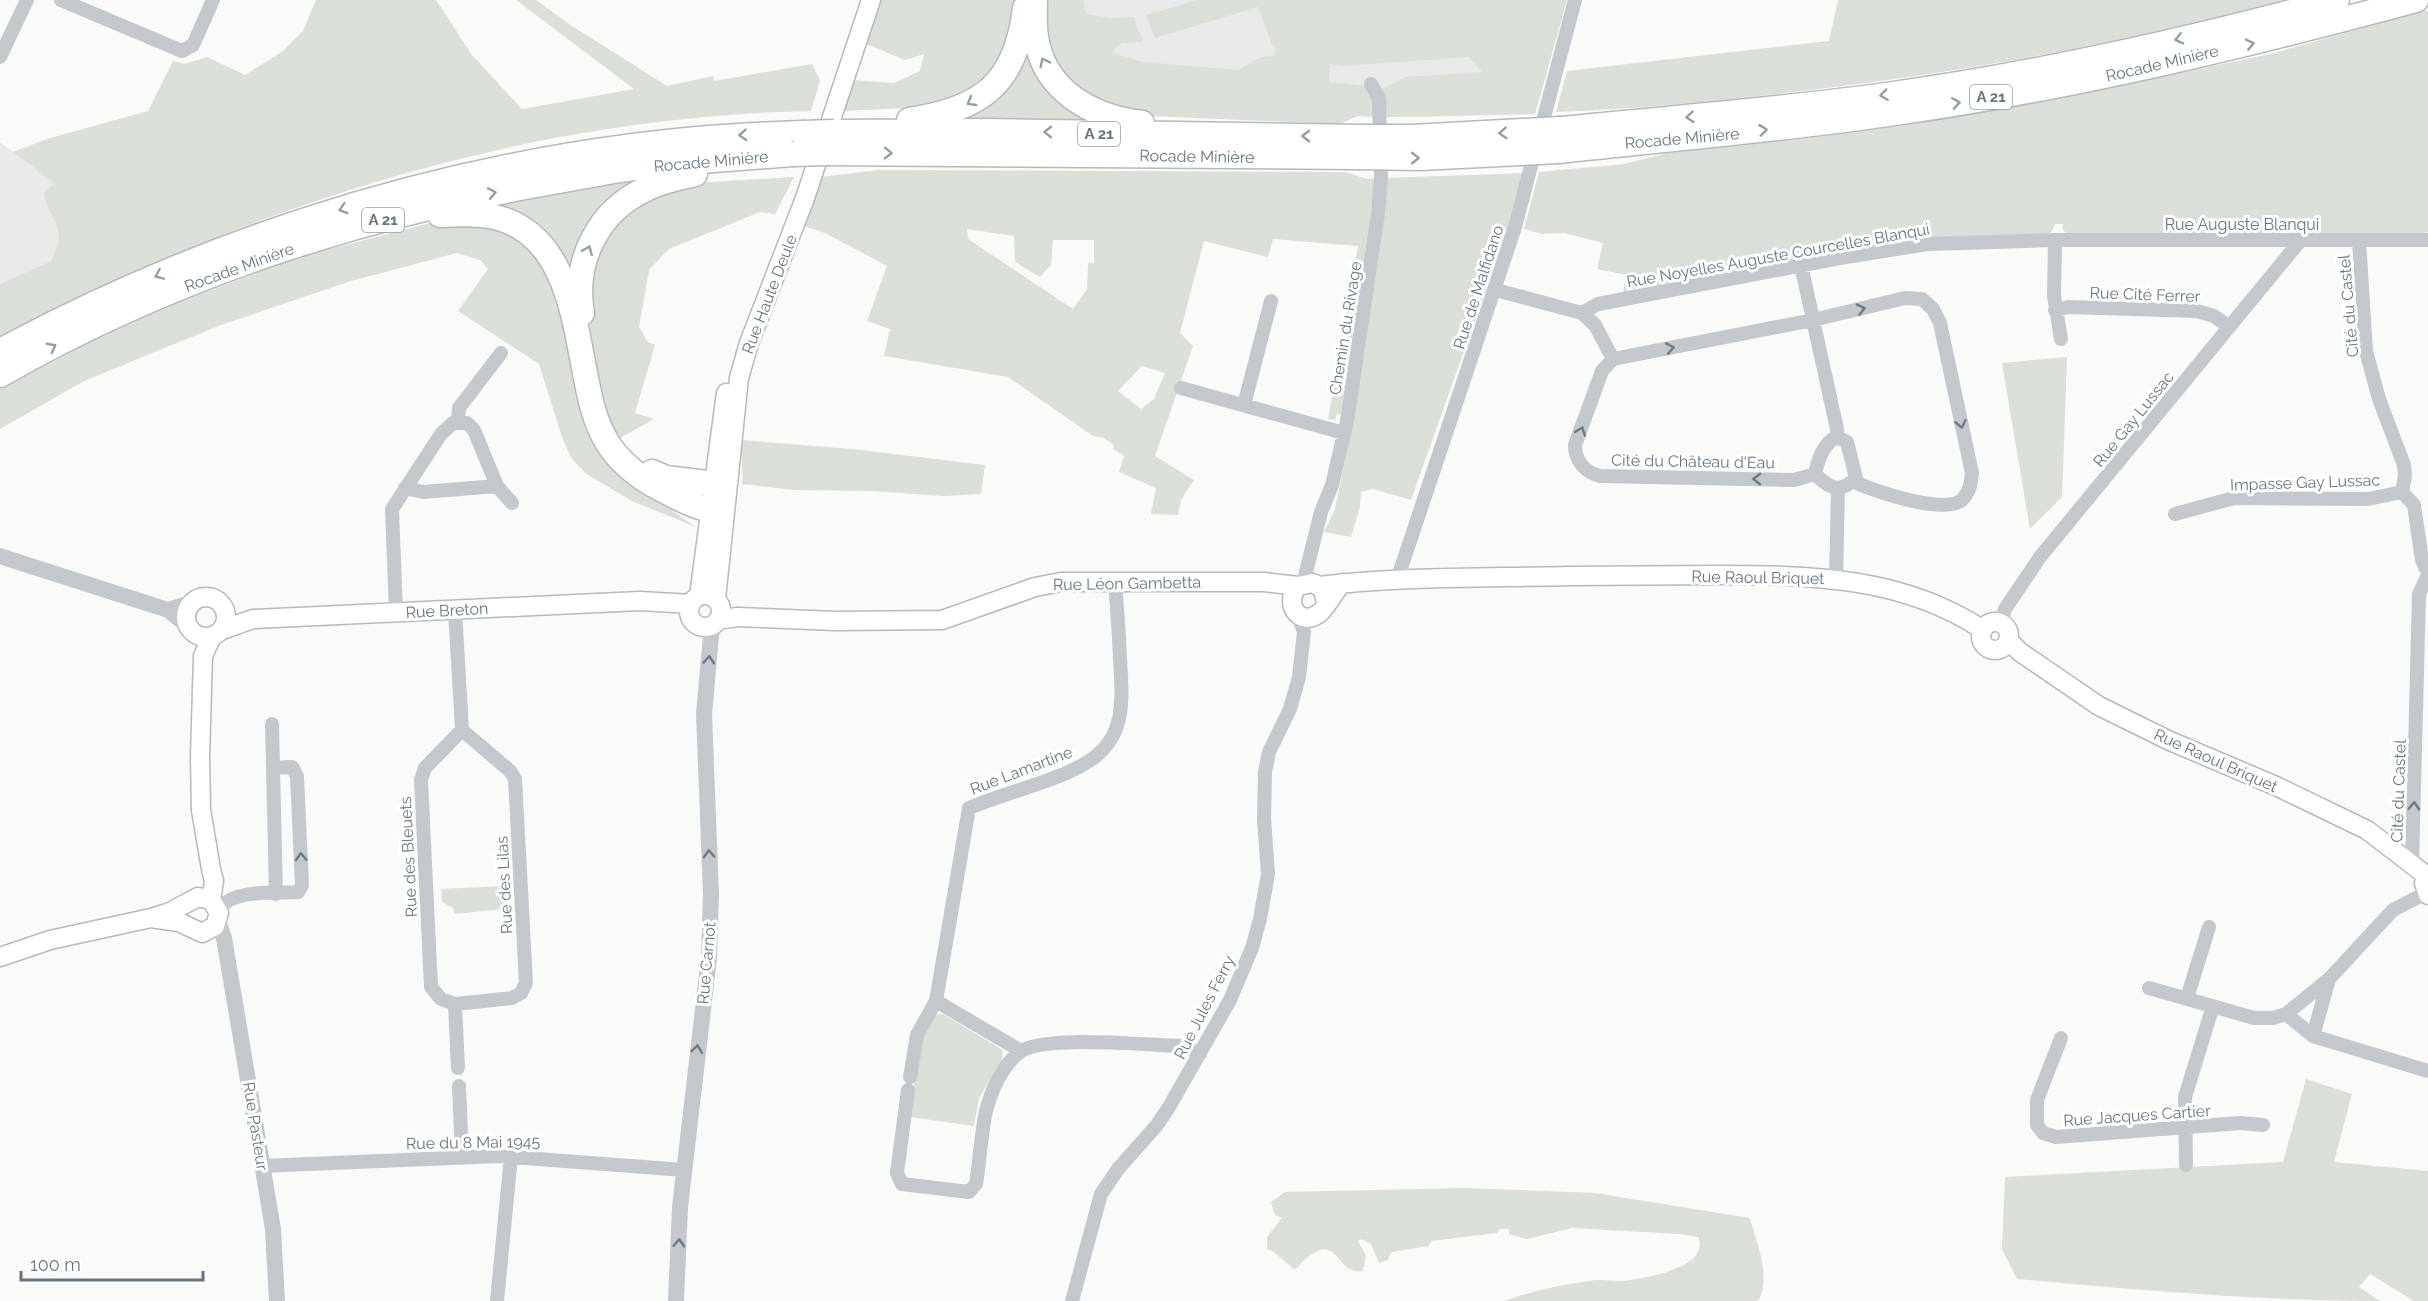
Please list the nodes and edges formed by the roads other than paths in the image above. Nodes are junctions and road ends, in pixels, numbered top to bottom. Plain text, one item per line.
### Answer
1 (27, 0) edge
2 (61, 0) edge
3 (213, 0) edge
4 (861, 0) edge
5 (871, 0) edge
6 (1025, 0) edge
7 (1035, 0) edge
8 (1575, 0) edge
9 (2337, 0) edge
10 (2416, 0) edge
11 (0, 57) edge
12 (1371, 84) dead end
13 (1224, 136) junction
14 (1560, 140) junction
15 (831, 142) junction
16 (797, 143) junction
17 (1361, 147) junction
18 (341, 231) junction
19 (2055, 240) junction
20 (2359, 240) junction
21 (2428, 240) edge
22 (2300, 241) junction
23 (1801, 265) junction
24 (1496, 290) junction
25 (1271, 301) dead end
26 (2055, 310) junction
27 (1582, 313) junction
28 (1813, 320) junction
29 (2229, 327) junction
30 (2061, 339) dead end
31 (0, 351) edge
32 (501, 353) dead end
33 (1613, 358) junction
34 (0, 375) edge
35 (1181, 388) dead end
36 (1244, 405) junction
37 (458, 423) junction
38 (1344, 433) junction
39 (1837, 436) junction
40 (1815, 474) junction
41 (1853, 481) junction
42 (715, 484) junction
43 (497, 486) junction
44 (405, 488) junction
45 (1838, 489) junction
46 (2402, 492) junction
47 (512, 503) dead end
48 (719, 511) junction
49 (2175, 514) dead end
50 (0, 556) edge
51 (2428, 574) edge
52 (1630, 575) joint
53 (1836, 579) junction
54 (1397, 580) junction
55 (1115, 581) junction
56 (1272, 582) junction
57 (1308, 582) junction
58 (1342, 583) junction
59 (191, 603) junction
60 (223, 604) junction
61 (1294, 609) junction
62 (168, 610) junction
63 (455, 610) junction
64 (1321, 610) junction
65 (711, 611) junction
66 (396, 612) junction
67 (253, 619) junction
68 (1983, 630) junction
69 (204, 631) junction
70 (1304, 632) junction
71 (2005, 632) junction
72 (2423, 666) edge
73 (272, 724) dead end
74 (462, 730) junction
75 (2422, 731) edge
76 (273, 768) junction
77 (2412, 865) junction
78 (212, 875) junction
79 (2427, 885) edge
80 (276, 894) junction
81 (241, 895) junction
82 (205, 906) junction
83 (151, 918) junction
84 (2209, 927) dead end
85 (194, 929) junction
86 (225, 952) junction
87 (0, 957) edge
88 (2329, 979) junction
89 (2149, 988) dead end
90 (2187, 998) junction
91 (936, 1001) junction
92 (456, 1004) junction
93 (2213, 1006) junction
94 (2286, 1014) junction
95 (2313, 1036) junction
96 (2061, 1038) dead end
97 (1021, 1051) junction
98 (1200, 1054) junction
99 (458, 1068) dead end
100 (2428, 1071) edge
101 (459, 1086) dead end
102 (2263, 1125) dead end
103 (2184, 1129) junction
104 (511, 1156) junction
105 (462, 1158) junction
106 (2186, 1165) dead end
107 (262, 1166) junction
108 (684, 1170) junction
109 (277, 1301) edge
110 (497, 1301) edge
111 (676, 1301) edge
112 (1072, 1301) edge

1 - 11 street
2 - 3 street
4 - 42 main road, Rue Haute Deule
5 - 48 main road, Rue Haute Deule
6 -> 15 highway
13 -> 7 highway
8 - 24 street, Rue de Malfidano
9 -> 14 highway, Rocade Minière / A 21
14 -> 10 highway, Rocade Minière / A 21
12 - 38 street, Chemin du Rivage
13 -> 15 highway, Rocade Minière / A 21
17 -> 13 highway, Rocade Minière / A 21
14 - 17 highway, Rocade Minière / A 21, bridge
15 - 16 highway, Rocade Minière / A 21, bridge
15 -> 17 highway, Rocade Minière / A 21
18 -> 16 highway, Rocade Minière / A 21
16 -> 31 highway, Rocade Minière / A 21
42 -> 16 highway
34 -> 18 highway, Rocade Minière / A 21
18 - 48 highway
19 - 22 street, Rue Auguste Blanqui
19 - 23 street, Rue Noyelles Auguste Courcelles Blanqui
19 - 26 street
20 - 21 street, Rue Auguste Blanqui
20 - 22 street, Rue Auguste Blanqui
20 - 46 street, Cité du Castel
22 - 29 street, Rue Gay Lussac
23 - 27 street, Rue Noyelles Auguste Courcelles Blanqui
23 - 28 street
24 - 27 street
24 - 54 street, Rue de Malfidano
25 - 36 street
26 - 29 street, Rue Cité Ferrer
26 - 30 street
27 - 33 street
33 -> 28 street
28 - 39 street
28 -> 41 street
29 - 71 street, Rue Gay Lussac
32 - 37 street
40 -> 33 street, Cité du Château d'Eau
35 - 36 street
36 - 38 street
37 - 43 street
37 - 44 street
38 - 57 street, Chemin du Rivage
39 - 40 street
39 - 41 street
40 - 45 street
41 - 45 street
42 - 48 main road, Rue Haute Deule
43 - 44 street
43 - 47 street
44 - 66 street
45 - 53 street
46 - 49 street, Impasse Gay Lussac
46 - 51 street, Cité du Castel
48 - 65 main road, Rue Haute Deule
48 - 65 main road, Rue Haute Deule
50 - 62 street
51 - 72 street, Cité du Castel
52 - 53 main road, Rue Raoul Briquet
52 - 54 main road, Rue Léon Gambetta
53 - 68 main road, Rue Raoul Briquet
54 - 58 main road, Rue Léon Gambetta
55 - 56 main road, Rue Léon Gambetta
55 - 65 main road, Rue Léon Gambetta
55 - 91 street, Rue Lamartine
56 - 57 main road, Rue Léon Gambetta
56 - 61 main road
57 - 58 main road, Rue Léon Gambetta
57 - 61 main road
57 - 64 main road
58 - 64 main road
59 - 60 main road
59 - 62 street
59 - 69 main road
60 - 67 main road, Rue Breton
60 - 69 main road
61 - 64 main road
61 - 70 street, Rue Jules Ferry
62 - 69 street
63 - 65 main road, Rue Breton
63 - 66 main road, Rue Breton
63 - 74 street
64 - 70 street
108 -> 65 street, Rue Carnot
66 - 67 main road, Rue Breton
67 - 69 main road, Rue Breton
68 - 71 main road
68 - 71 main road
69 - 78 main road
70 - 98 street, Rue Jules Ferry
71 - 77 main road, Rue Raoul Briquet
72 - 75 street, Cité du Castel
73 - 76 street
74 - 92 street, Rue des Bleuets
74 - 92 street, Rue des Lilas
77 -> 75 street, Cité du Castel
76 - 80 street
80 -> 76 street
77 - 79 main road, Rue Raoul Briquet
78 - 81 street
78 - 82 main road
79 - 88 street
80 - 81 street
81 - 82 street
82 - 83 main road
82 - 85 main road
82 - 85 main road
82 - 86 street, Rue Pasteur
83 - 85 main road
83 - 87 main road
84 - 90 street
85 - 86 street
86 - 107 street, Rue Pasteur
88 - 94 street
88 - 95 street
89 - 90 street
90 - 93 street
91 - 97 street
91 - 97 street
92 - 99 street
93 - 94 street
93 - 103 street
94 - 95 street
95 - 100 street
96 - 103 street, Rue Jacques Cartier
97 - 98 street
98 - 112 street, Rue Jules Ferry
101 - 105 street
102 - 103 street, Rue Jacques Cartier
103 - 106 street
104 - 105 street, Rue du 8 Mai 1945
104 - 108 street, Rue du 8 Mai 1945
104 - 110 street
105 - 107 street, Rue du 8 Mai 1945
107 - 109 street, Rue Pasteur
111 -> 108 street, Rue Carnot

